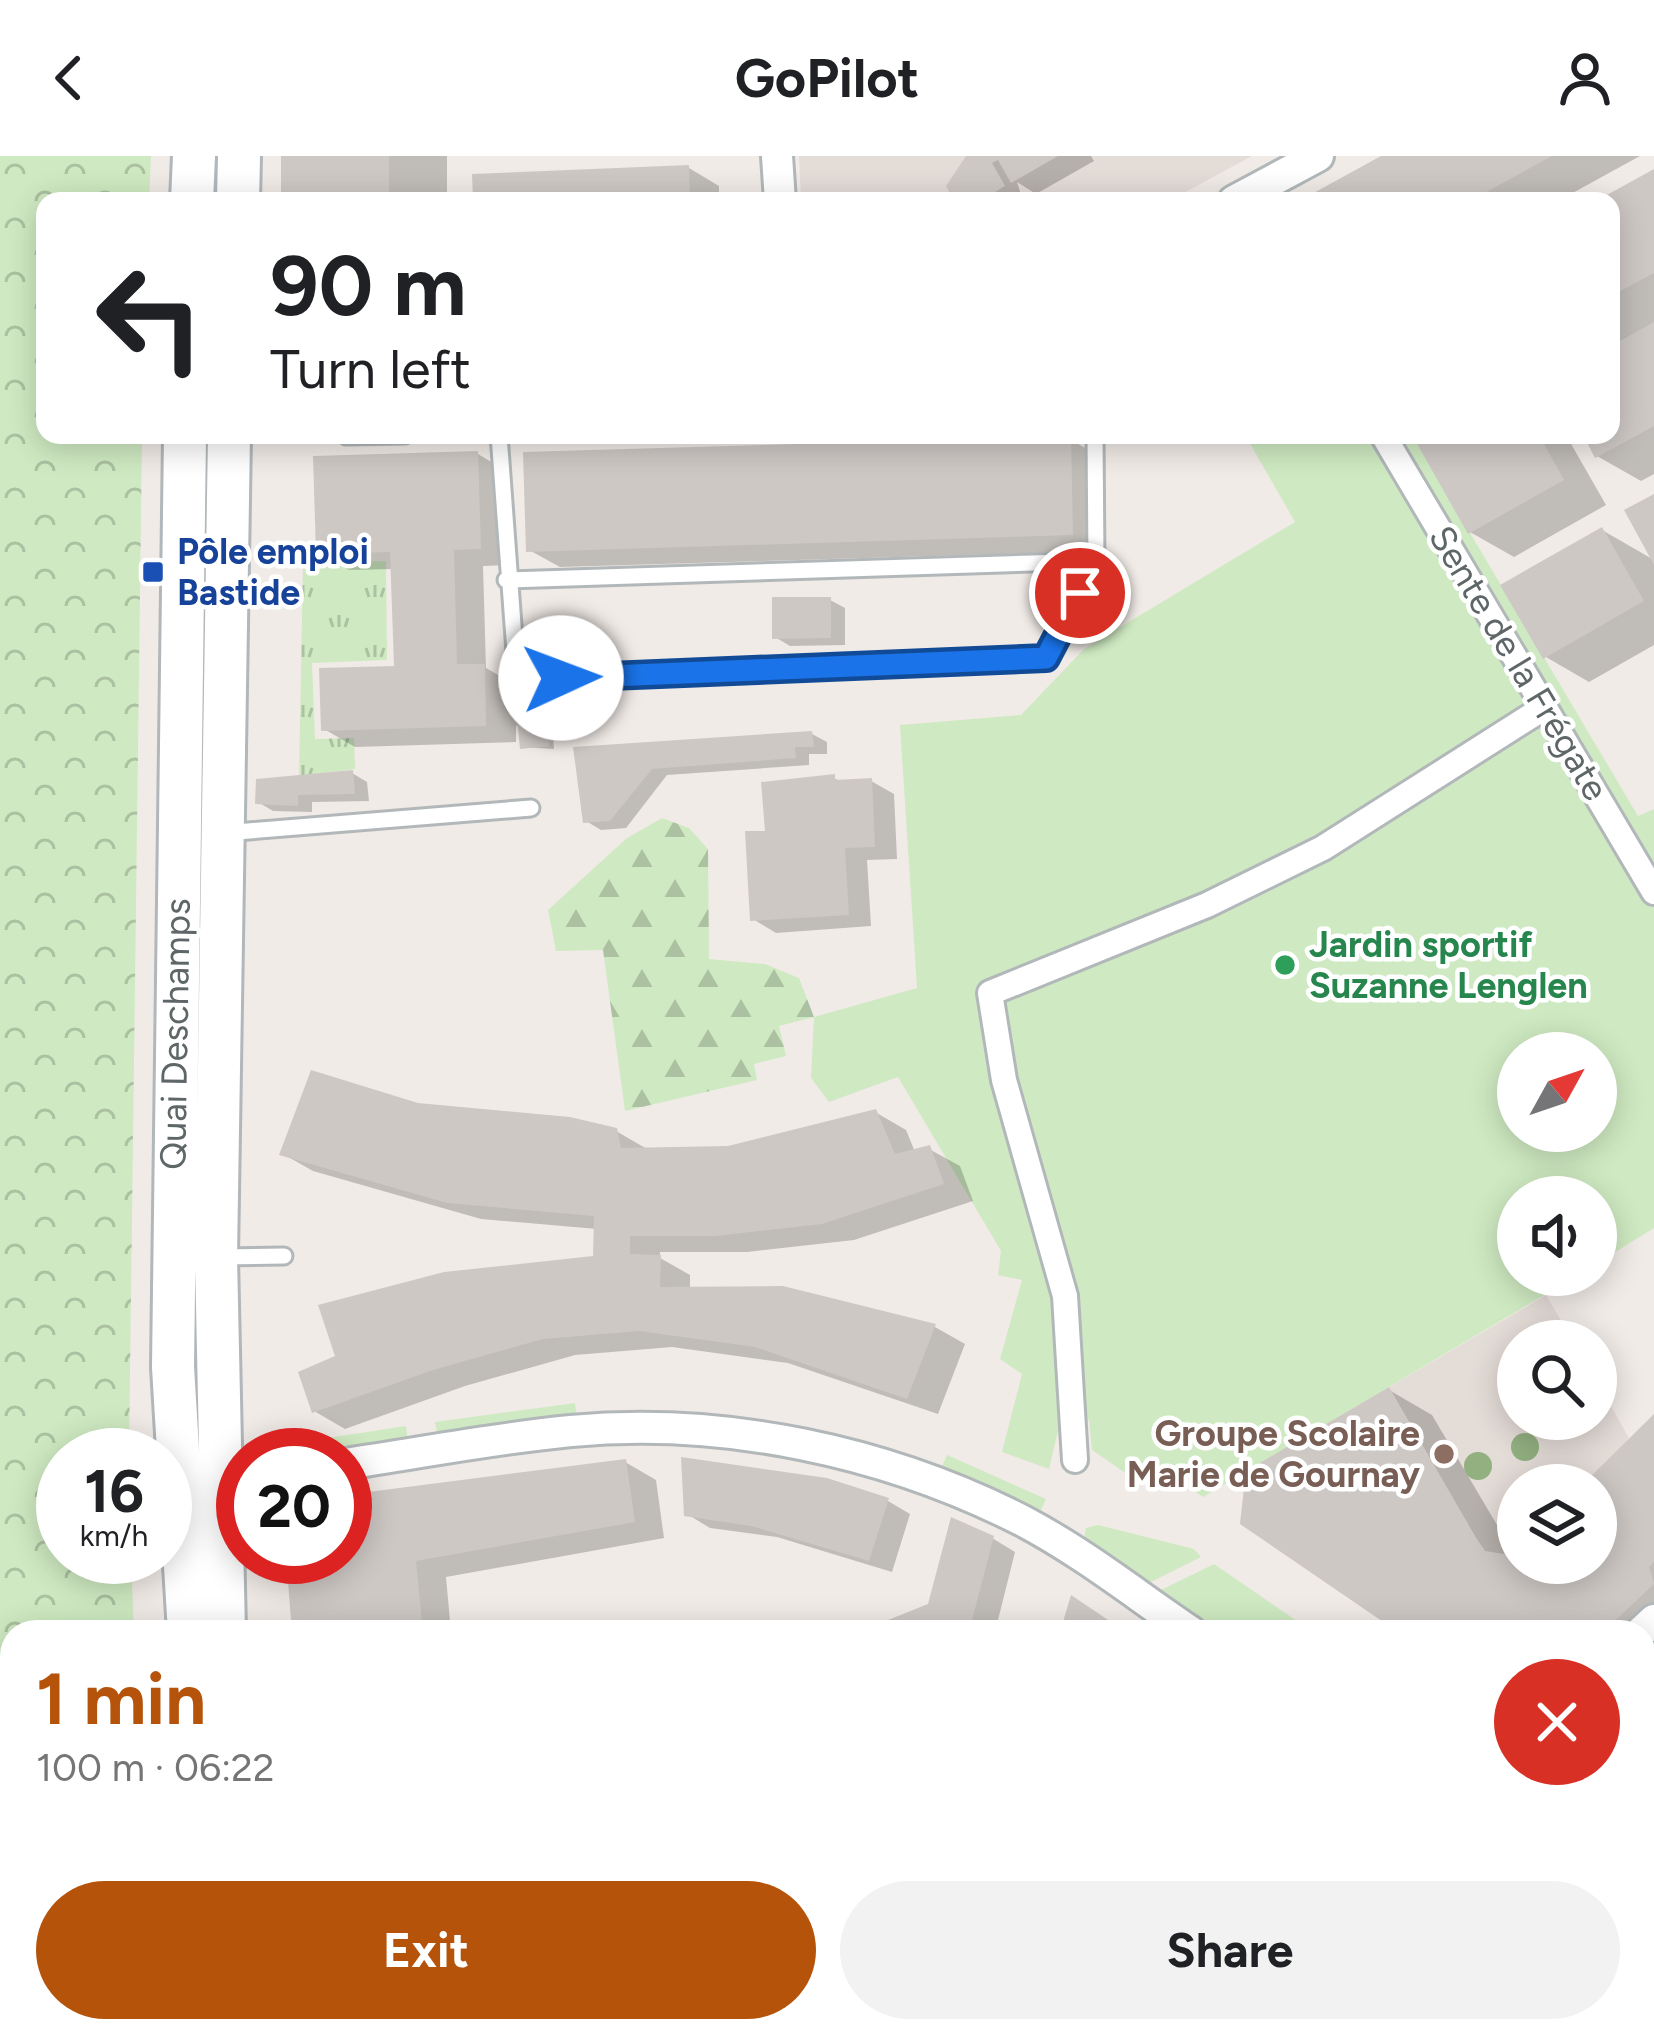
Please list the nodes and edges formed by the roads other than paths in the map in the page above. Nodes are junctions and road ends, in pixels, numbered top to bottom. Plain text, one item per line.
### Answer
1 (194, 156) edge
2 (239, 156) edge
3 (777, 156) edge
4 (1318, 156) edge
5 (192, 192) edge
6 (238, 192) edge
7 (779, 192) edge
8 (1255, 192) edge
9 (184, 444) edge
10 (230, 444) edge
11 (499, 444) edge
12 (1095, 444) edge
13 (1389, 444) edge
14 (1096, 561) junction
15 (506, 580) junction
16 (1545, 707) junction
17 (531, 808) dead end
18 (221, 833) junction
19 (1654, 892) edge
20 (284, 1256) dead end
21 (216, 1257) junction
22 (228, 1428) edge
23 (372, 1460) edge
24 (1075, 1460) dead end
25 (226, 1584) edge
26 (188, 1620) edge
27 (225, 1620) edge
28 (1173, 1620) edge

1 - 5 main road
2 - 6 main road
3 - 7 street
4 - 8 street
9 - 26 main road, Quai Deschamps
10 - 18 main road, Quai Deschamps
11 - 15 lane
12 - 14 lane
13 - 16 street, Sente de la Frégate
14 - 15 lane
14 - 15 lane
16 - 19 street, Sente de la Frégate
16 - 24 street
17 - 18 lane
18 - 21 main road, Quai Deschamps
20 - 21 lane
21 - 22 main road, Quai Deschamps
23 - 28 street
25 - 27 main road, Quai Deschamps

